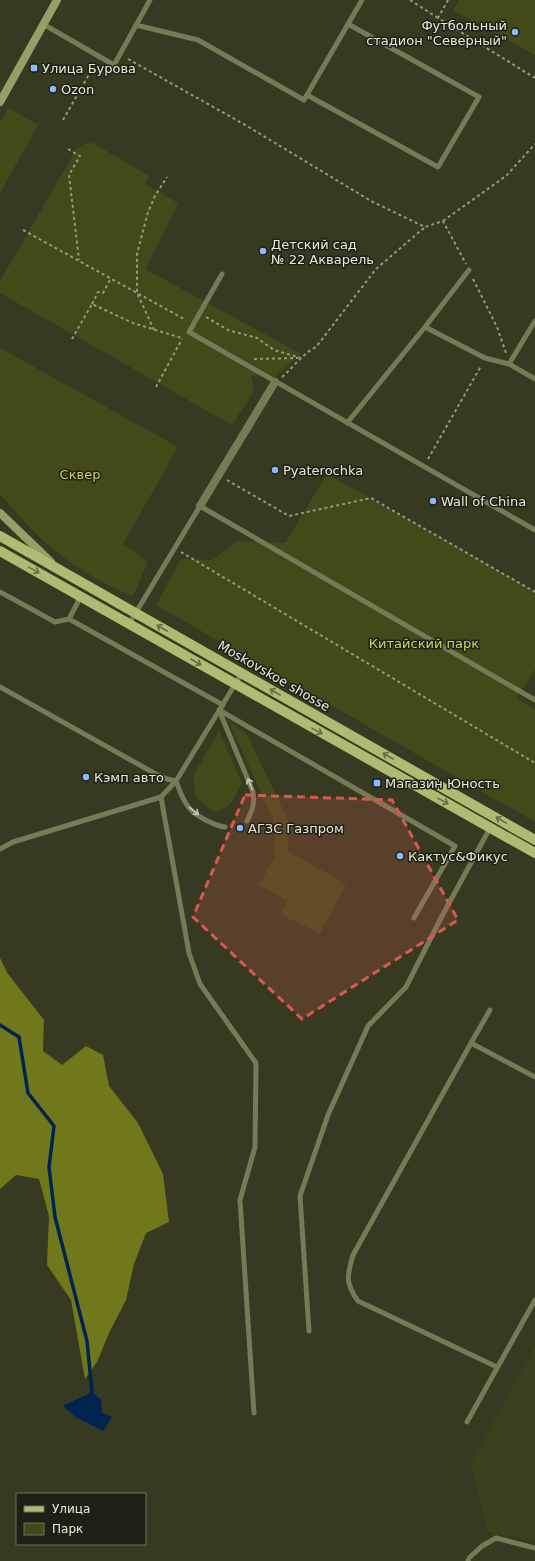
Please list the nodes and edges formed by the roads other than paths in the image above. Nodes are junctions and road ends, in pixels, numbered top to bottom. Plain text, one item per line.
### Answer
1 (57, 0) edge
2 (150, 0) edge
3 (362, 0) edge
4 (43, 24) junction
5 (348, 24) junction
6 (136, 26) junction
7 (307, 94) junction
8 (0, 102) edge
9 (469, 270) road end
10 (222, 274) dead end
11 (535, 321) edge
12 (426, 327) junction
13 (510, 364) junction
14 (535, 379) edge
15 (275, 382) junction
16 (347, 423) junction
17 (200, 506) junction
18 (0, 513) edge
19 (535, 530) edge
20 (0, 536) edge
21 (0, 551) edge
22 (56, 567) junction
23 (0, 592) edge
24 (81, 596) junction
25 (136, 613) junction
26 (69, 619) junction
27 (129, 624) junction
28 (242, 673) junction
29 (235, 685) junction
30 (0, 687) edge
31 (535, 700) edge
32 (223, 705) junction
33 (219, 710) junction
34 (176, 781) junction
35 (161, 797) junction
36 (246, 821) dead end
37 (224, 827) dead end
38 (490, 828) junction
39 (535, 840) edge
40 (0, 849) edge
41 (535, 853) edge
42 (414, 918) dead end
43 (490, 1010) dead end
44 (471, 1043) junction
45 (535, 1077) edge
46 (535, 1300) edge
47 (309, 1331) dead end
48 (497, 1367) junction
49 (254, 1413) dead end
50 (467, 1422) dead end
51 (535, 1548) edge
52 (468, 1561) edge

1 - 4 main road
2 - 6 lane
3 - 5 lane
4 - 6 lane
4 - 8 main road
5 - 7 lane
5 - 7 lane
6 - 7 lane
9 - 12 lane
10 - 15 lane
11 - 13 lane
12 - 13 lane
12 - 16 lane
13 - 14 lane
15 - 16 lane
15 - 17 street
16 - 19 lane
17 - 25 lane
17 - 31 lane
18 - 22 main road
20 - 22 main road, Moskovskoe shosse
21 -> 24 main road, Moskovskoe shosse
22 - 25 main road, Moskovskoe shosse
23 - 26 lane
24 - 26 lane
24 - 27 main road, Moskovskoe shosse
25 - 27 lane
28 -> 25 main road, Moskovskoe shosse
26 - 32 lane
27 -> 29 main road, Moskovskoe shosse
28 - 29 lane
39 -> 28 main road, Moskovskoe shosse
29 - 32 lane
29 -> 38 main road, Moskovskoe shosse
30 - 34 lane
32 - 33 lane
33 - 34 lane
36 -> 33 lane
33 - 42 lane
34 - 35 lane
34 -> 37 lane
35 - 40 lane
35 - 49 lane
38 - 41 main road, Moskovskoe shosse
38 - 47 lane
43 - 44 lane
44 - 45 lane
44 - 48 lane
46 - 48 lane
48 - 50 lane
51 - 52 lane

